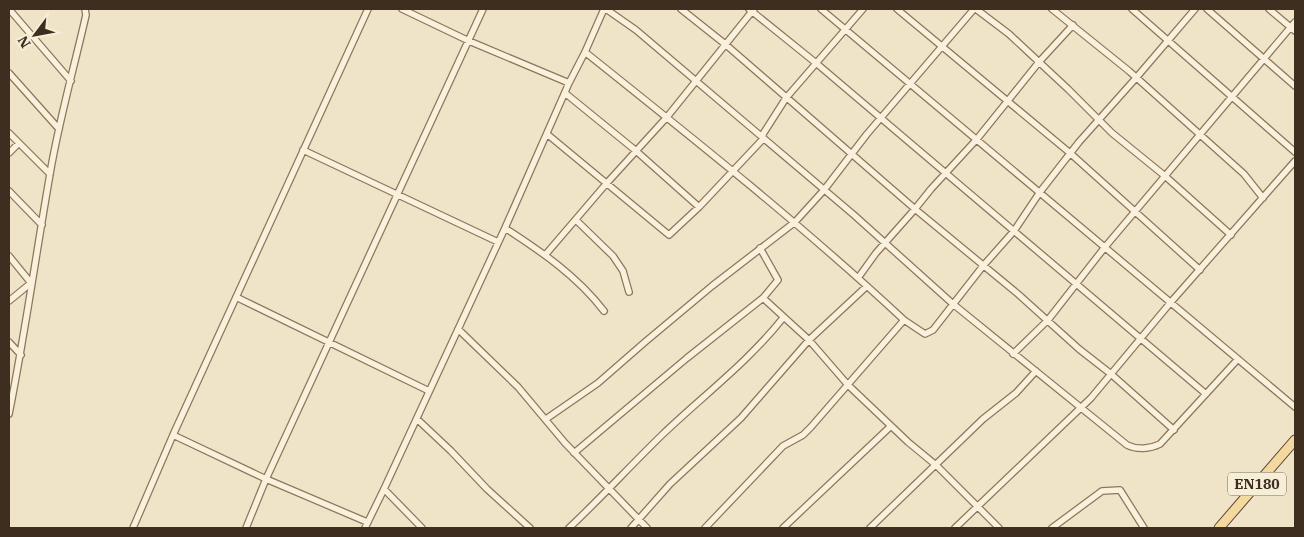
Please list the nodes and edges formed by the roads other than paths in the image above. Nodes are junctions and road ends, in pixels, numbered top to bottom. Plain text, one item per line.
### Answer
1 (85, 9) edge
2 (368, 9) edge
3 (402, 9) edge
4 (483, 9) edge
5 (605, 9) edge
6 (681, 9) edge
7 (821, 9) edge
8 (863, 9) edge
9 (897, 9) edge
10 (975, 9) edge
11 (1132, 9) edge
12 (1195, 9) edge
13 (1208, 9) edge
14 (1268, 9) edge
15 (9, 10) edge
16 (751, 10) edge
17 (1054, 10) edge
18 (1074, 25) junction
19 (1294, 27) edge
20 (845, 30) junction
21 (469, 40) junction
22 (1168, 41) junction
23 (726, 44) junction
24 (942, 47) junction
25 (585, 52) junction
26 (1264, 59) junction
27 (1039, 62) junction
28 (816, 63) junction
29 (9, 73) edge
30 (1136, 78) junction
31 (695, 80) junction
32 (71, 81) junction
33 (569, 83) junction
34 (911, 83) junction
35 (1295, 86) edge
36 (565, 93) junction
37 (1231, 96) junction
38 (786, 98) junction
39 (1008, 100) junction
40 (667, 117) junction
41 (881, 118) junction
42 (1099, 118) junction
43 (59, 129) junction
44 (9, 133) edge
45 (547, 134) junction
46 (1200, 135) junction
47 (764, 139) junction
48 (977, 139) junction
49 (18, 144) junction
50 (303, 150) junction
51 (635, 150) junction
52 (1295, 152) edge
53 (9, 153) edge
54 (1070, 153) junction
55 (852, 154) junction
56 (1295, 161) edge
57 (733, 171) junction
58 (50, 174) junction
59 (947, 174) junction
60 (1165, 176) junction
61 (606, 184) junction
62 (824, 190) junction
63 (9, 191) edge
64 (1040, 192) junction
65 (398, 195) junction
66 (1263, 198) junction
67 (699, 207) junction
68 (915, 209) junction
69 (1135, 212) junction
70 (576, 220) junction
71 (795, 222) junction
72 (42, 225) junction
73 (504, 228) junction
74 (1014, 231) junction
75 (1231, 235) junction
76 (498, 242) junction
77 (886, 243) junction
78 (1105, 247) junction
79 (760, 248) junction
80 (546, 254) junction
81 (9, 256) edge
82 (983, 266) junction
83 (1200, 270) junction
84 (858, 278) junction
85 (31, 283) junction
86 (1076, 284) junction
87 (867, 286) junction
88 (629, 292) dead end
89 (236, 297) junction
90 (763, 298) junction
91 (9, 301) edge
92 (1171, 302) junction
93 (953, 304) junction
94 (604, 311) dead end
95 (783, 318) junction
96 (904, 320) junction
97 (1048, 320) junction
98 (458, 328) junction
99 (1141, 338) junction
100 (809, 340) junction
101 (9, 342) edge
102 (329, 344) junction
103 (1013, 354) junction
104 (21, 355) junction
105 (1238, 359) junction
106 (1036, 371) junction
107 (1111, 374) junction
108 (848, 385) junction
109 (429, 391) junction
110 (1206, 394) junction
111 (1295, 407) edge
112 (1081, 408) junction
113 (9, 410) edge
114 (417, 419) junction
115 (546, 419) junction
116 (891, 426) junction
117 (1174, 430) junction
118 (173, 436) junction
119 (1295, 440) edge
120 (574, 453) junction
121 (936, 465) junction
122 (266, 479) junction
123 (384, 489) junction
124 (609, 490) junction
125 (978, 507) junction
126 (639, 520) junction
127 (366, 525) edge
128 (133, 528) edge
129 (246, 528) edge
130 (422, 528) edge
131 (530, 528) edge
132 (569, 528) edge
133 (631, 528) edge
134 (648, 528) edge
135 (705, 528) edge
136 (783, 528) edge
137 (870, 528) edge
138 (955, 528) edge
139 (999, 528) edge
140 (1052, 528) edge
141 (1144, 528) edge
142 (1219, 528) edge

1 - 32 street
2 - 50 street
3 - 21 street
4 - 21 street
5 - 25 street
5 - 31 street
6 - 23 street
7 - 20 street
8 - 20 street
9 - 24 street
10 - 24 street
10 - 27 street
11 - 22 street
12 - 22 street
13 - 26 street
14 - 19 street
15 - 32 street
16 - 23 street
16 - 28 street
17 - 18 street
18 - 27 street
18 - 30 street
19 - 26 street
20 - 28 street
20 - 34 street
21 - 33 street
21 - 65 street
22 - 30 street
22 - 37 street
23 - 31 street
23 - 38 street
24 - 34 street
24 - 39 street
25 - 33 street
25 - 40 street
26 - 35 street
26 - 37 street
27 - 39 street
27 - 42 street
28 - 38 street
28 - 41 street
29 - 43 street
30 - 42 street
30 - 46 street
31 - 40 street
31 - 47 street
32 - 43 street
33 - 36 street
34 - 41 street
34 - 48 street
36 - 45 street
36 - 51 street
37 - 46 street
37 - 52 street
38 - 47 street
38 - 55 street
39 - 48 street
39 - 54 street
40 - 51 street
40 - 57 street
41 - 55 street
41 - 59 street
42 - 54 street
42 - 60 street
43 - 58 street
44 - 49 street
45 - 61 street
45 - 73 street
46 - 60 street
46 - 66 street
47 - 57 street
47 - 62 street
48 - 59 street
48 - 64 street
49 - 53 street
49 - 58 street
50 - 65 street
50 - 89 street
51 - 61 street
51 - 67 street
54 - 64 street
54 - 69 street
55 - 62 street
55 - 68 street
56 - 66 street
57 - 67 street
57 - 71 street
58 - 72 street
59 - 68 street
59 - 74 street
60 - 69 street
60 - 75 street
61 - 67 street
61 - 70 street
62 - 71 street
62 - 77 street
63 - 72 street
64 - 74 street
64 - 78 street
65 - 76 street
65 - 102 street
66 - 75 street
68 - 77 street
68 - 82 street
69 - 78 street
69 - 83 street
70 - 80 street
70 - 88 street
71 - 79 street
71 - 84 street
72 - 85 street
73 - 76 street
73 - 80 street
74 - 82 street
74 - 86 street
75 - 83 street
76 - 98 street
77 - 84 street
77 - 93 street
78 - 86 street
78 - 92 street
79 - 90 street
79 - 115 street
80 - 94 street
81 - 85 street
82 - 93 street
82 - 97 street
83 - 92 street
84 - 87 street
85 - 91 street
85 - 104 street
86 - 97 street
86 - 99 street
87 - 96 street
87 - 100 street
89 - 102 street
89 - 118 street
90 - 95 street
90 - 120 street
92 - 99 street
92 - 105 street
93 - 96 street
93 - 103 street
95 - 100 street
95 - 124 street
96 - 108 street
97 - 103 street
97 - 107 street
98 - 109 street
98 - 115 street
99 - 107 street
99 - 110 street
100 - 108 street
100 - 126 street
101 - 104 street
102 - 109 street
102 - 122 street
103 - 106 street
104 - 113 street
105 - 110 street
105 - 111 street
106 - 112 street
106 - 121 street
107 - 112 street
107 - 117 street
108 - 116 street
108 - 135 street
109 - 114 street
110 - 117 street
112 - 117 street
112 - 125 street
114 - 123 street
114 - 131 street
115 - 120 street
116 - 121 street
116 - 136 street
118 - 122 street
118 - 128 street
119 - 142 main road, EN180
120 - 124 street
121 - 125 street
121 - 137 street
122 - 127 street
122 - 129 street
123 - 127 street
123 - 130 street
124 - 126 street
124 - 132 street
125 - 138 street
125 - 139 street
126 - 133 street
126 - 134 street
140 - 141 street

